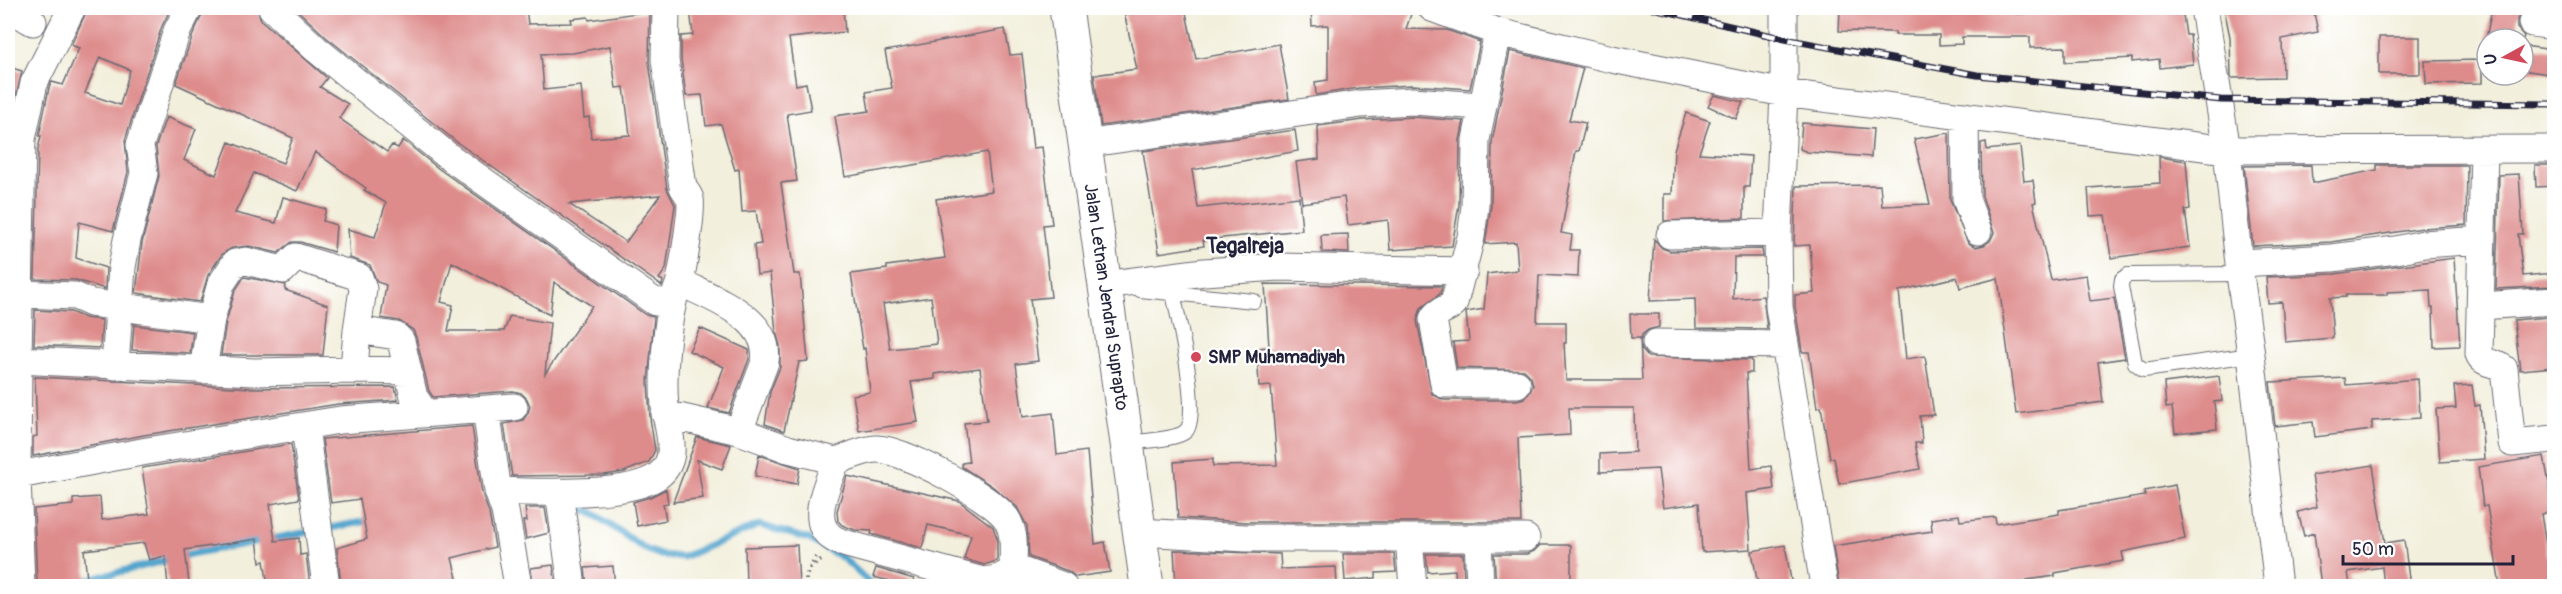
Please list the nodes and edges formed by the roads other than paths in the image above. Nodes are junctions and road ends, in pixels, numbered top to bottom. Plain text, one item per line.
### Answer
1 (8, 8) edge
2 (72, 8) edge
3 (189, 8) edge
4 (272, 8) edge
5 (666, 8) edge
6 (1066, 8) edge
7 (1432, 8) edge
8 (1784, 8) edge
9 (2204, 8) edge
10 (46, 28) junction
11 (1498, 32) junction
12 (1784, 93) junction
13 (1481, 105) junction
14 (1965, 116) junction
15 (15, 139) edge
16 (1084, 144) junction
17 (2554, 148) edge
18 (2227, 150) junction
19 (2484, 150) junction
20 (1978, 231) dead end
21 (1778, 233) junction
22 (1670, 235) dead end
23 (2481, 240) junction
24 (2239, 268) junction
25 (1464, 270) junction
26 (1105, 286) junction
27 (676, 292) junction
28 (1173, 293) junction
29 (19, 294) junction
30 (1254, 301) dead end
31 (2554, 301) edge
32 (2481, 306) junction
33 (119, 307) junction
34 (211, 319) junction
35 (357, 330) junction
36 (1656, 343) dead end
37 (1784, 345) junction
38 (2252, 354) junction
39 (13, 360) edge
40 (115, 366) junction
41 (203, 370) junction
42 (354, 370) junction
43 (408, 371) junction
44 (1517, 384) dead end
45 (514, 407) dead end
46 (486, 410) junction
47 (425, 413) junction
48 (665, 414) junction
49 (305, 427) junction
50 (739, 431) junction
51 (2554, 440) edge
52 (1127, 444) junction
53 (845, 457) junction
54 (12, 477) edge
55 (501, 499) junction
56 (560, 503) junction
57 (1139, 532) junction
58 (1478, 538) junction
59 (1526, 538) dead end
60 (1409, 539) junction
61 (1013, 568) junction
62 (20, 582) edge
63 (326, 586) edge
64 (518, 586) edge
65 (572, 586) edge
66 (1064, 586) edge
67 (1147, 586) edge
68 (1413, 586) edge
69 (1480, 586) edge
70 (1824, 586) edge
71 (2278, 586) edge

1 - 10 street
2 - 10 street
3 - 33 street
4 - 27 street
5 - 27 street
6 - 16 main road, Jalan Letnan Jendral Suprapto
7 - 11 street
8 - 12 street
9 - 18 street
10 - 15 street
11 - 12 street
11 - 13 street
12 - 14 street
12 - 21 street
13 - 16 street
13 - 25 street
14 - 18 street
14 - 20 street
15 - 29 street
16 - 26 main road, Jalan Letnan Jendral Suprapto
17 - 19 street
18 - 19 street
18 - 24 street
19 - 23 street
21 - 22 street
21 - 37 street
23 - 24 street
23 - 32 street
24 - 38 street
24 - 38 lane
25 - 26 street
25 - 44 street
26 - 28 lane
26 - 52 main road, Jalan Letnan Jendral Suprapto
27 - 48 street
27 - 50 street
28 - 30 lane
28 - 52 lane
29 - 33 street
29 - 39 street
31 - 32 street
32 - 51 street
33 - 34 street
33 - 40 street
34 - 35 street
34 - 41 street
35 - 42 street
35 - 43 street
36 - 37 street
37 - 70 street
38 - 71 street
39 - 40 street
39 - 54 street
40 - 41 street
41 - 42 street
42 - 43 street
43 - 47 street
45 - 46 street
46 - 47 street
46 - 55 street
47 - 49 street
48 - 50 street
48 - 56 street
49 - 54 street
49 - 63 street
50 - 53 street
52 - 57 main road, Jalan Letnan Jendral Suprapto
53 - 61 street
53 - 61 street
54 - 62 street
55 - 56 street
55 - 64 street
56 - 65 street
57 - 60 street
57 - 67 main road, Jalan Letnan Jendral Suprapto
58 - 59 street
58 - 60 street
58 - 69 street
60 - 68 street
61 - 66 street

